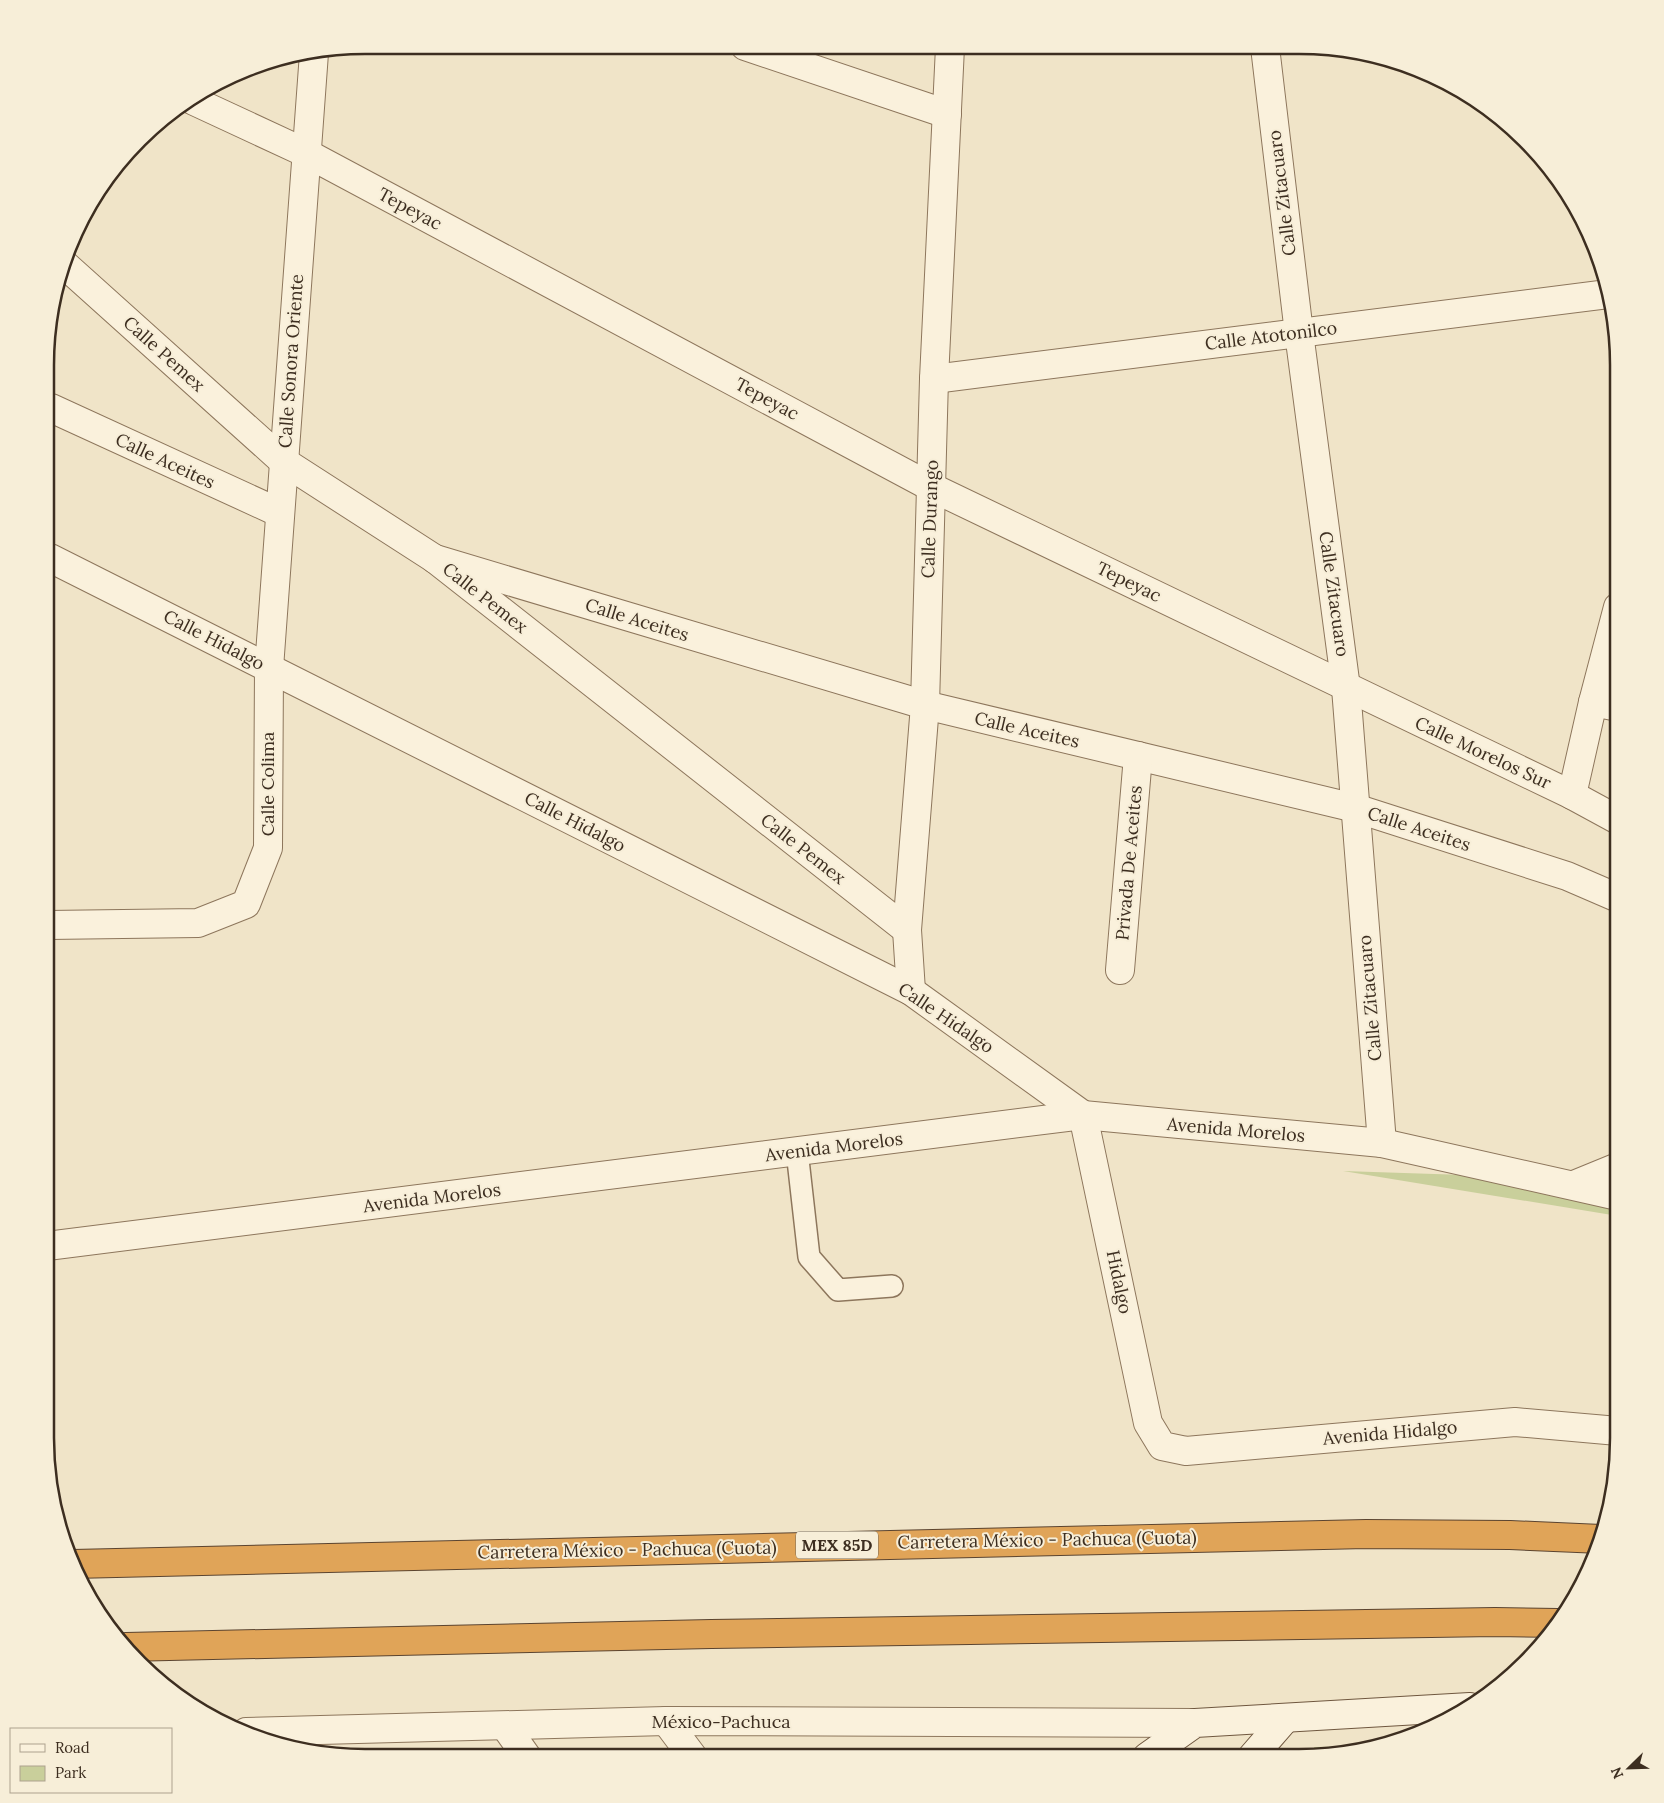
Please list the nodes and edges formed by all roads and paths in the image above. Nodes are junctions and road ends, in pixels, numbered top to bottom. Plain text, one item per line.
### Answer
1 (769, 54) edge
2 (950, 54) edge
3 (1266, 54) edge
4 (314, 58) edge
5 (196, 103) edge
6 (947, 114) junction
7 (306, 153) junction
8 (69, 269) edge
9 (1602, 295) edge
10 (1299, 333) junction
11 (934, 379) junction
12 (54, 409) edge
13 (283, 461) junction
14 (931, 486) junction
15 (280, 513) junction
16 (435, 559) junction
17 (54, 560) edge
18 (269, 668) junction
19 (1610, 672) edge
20 (1346, 688) junction
21 (1606, 704) edge
22 (925, 705) junction
23 (1138, 756) junction
24 (1572, 795) junction
25 (1355, 808) junction
26 (1610, 816) edge
27 (1610, 895) edge
28 (54, 925) edge
29 (907, 930) junction
30 (1120, 970) dead end
31 (911, 991) junction
32 (1084, 1115) junction
33 (1382, 1143) junction
34 (797, 1151) junction
35 (1610, 1170) edge
36 (1574, 1185) junction
37 (1610, 1194) edge
38 (54, 1245) edge
39 (892, 1286) dead end
40 (1610, 1430) edge
41 (1162, 1446) joint
42 (1594, 1539) edge
43 (80, 1564) edge
44 (1549, 1623) edge
45 (135, 1647) edge
46 (1455, 1708) edge
47 (1285, 1719) junction
48 (666, 1721) junction
49 (1195, 1723) junction
50 (505, 1726) junction
51 (261, 1732) edge
52 (521, 1749) edge
53 (687, 1749) edge
54 (1158, 1749) edge
55 (1261, 1749) edge

1 - 6 street
2 - 6 street, Calle Durango
3 - 10 street, Calle Zitacuaro
4 - 7 street, Calle Sonora Oriente
5 - 7 street, Tepeyac
6 - 11 street, Calle Durango
7 - 13 street, Calle Sonora Oriente
7 - 14 street, Tepeyac
8 - 13 street, Calle Pemex
9 - 10 street, Calle Atotonilco
10 - 11 street, Calle Atotonilco
10 - 20 street, Calle Zitacuaro
11 - 14 street, Calle Durango
12 - 15 street, Calle Aceites
13 - 15 street, Calle Sonora Oriente
13 - 16 street, Calle Pemex
14 - 20 street, Tepeyac
14 - 22 street, Calle Durango
15 - 18 street, Calle Sonora Oriente
16 - 22 street, Calle Aceites
16 - 29 street, Calle Pemex
17 - 18 street, Calle Hidalgo
18 - 28 street, Calle Colima
18 - 31 street, Calle Hidalgo
19 - 21 street
20 - 24 street, Calle Morelos Sur
20 - 25 street, Calle Zitacuaro
21 - 24 street
22 - 23 street, Calle Aceites
22 - 29 street, Calle Durango
23 - 25 street, Calle Aceites
23 - 30 street, Privada De Aceites
24 - 26 street, Calle Morelos Sur
25 - 27 street, Calle Aceites
25 - 33 street, Calle Zitacuaro
29 - 31 street, Calle Durango
31 - 32 street, Calle Hidalgo
32 - 33 street, Avenida Morelos
32 - 34 street, Avenida Morelos
32 - 41 street, Hidalgo
33 - 36 street, Avenida Morelos
34 - 38 street, Avenida Morelos
34 - 39 lane
35 - 36 street
36 - 37 street, Avenida Morelos
40 - 41 street, Avenida Hidalgo
42 - 43 highway, Carretera México - Pachuca (Cuota) / MEX 85D
44 - 45 highway
46 - 47 street, México-Pachuca
47 - 49 street, México-Pachuca
47 - 55 street
48 - 49 street, México-Pachuca
48 - 50 street, México-Pachuca
48 - 53 street
49 - 54 street
50 - 51 street, México-Pachuca
50 - 52 street

